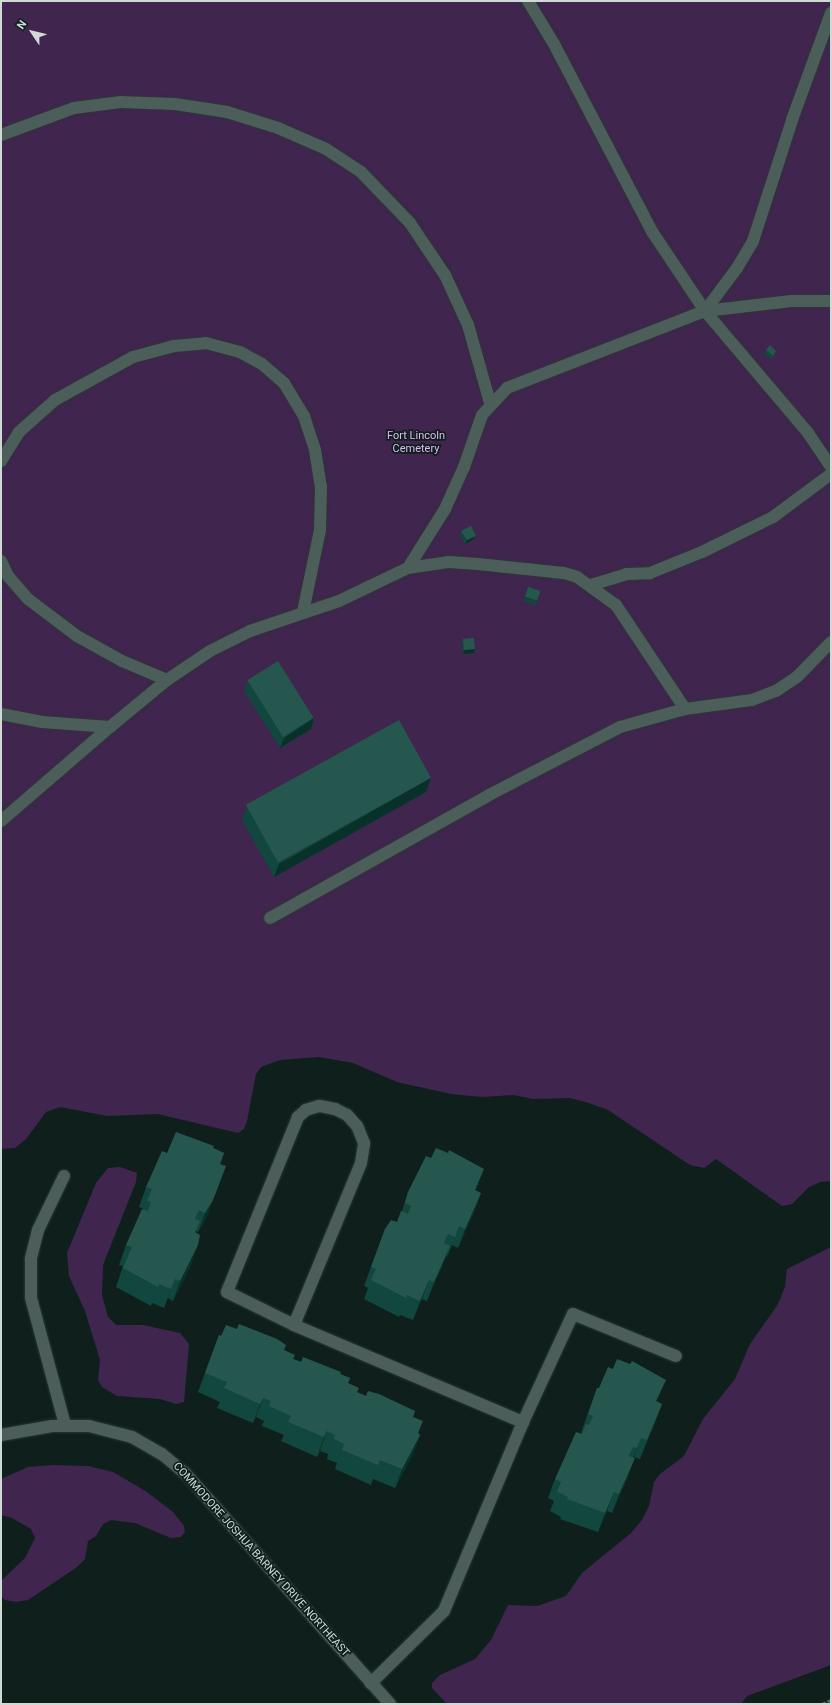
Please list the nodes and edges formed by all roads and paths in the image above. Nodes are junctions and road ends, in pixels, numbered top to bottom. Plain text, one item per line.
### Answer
1 (528, 1) edge
2 (831, 13) edge
3 (1, 135) edge
4 (831, 301) edge
5 (704, 311) junction
6 (490, 404) junction
7 (1, 461) edge
8 (831, 467) edge
9 (831, 474) edge
10 (1, 561) edge
11 (408, 568) junction
12 (591, 585) junction
13 (303, 612) junction
14 (831, 642) edge
15 (168, 680) junction
16 (685, 709) junction
17 (1, 714) edge
18 (110, 727) junction
19 (1, 821) edge
20 (270, 918) dead end
21 (64, 1176) dead end
22 (294, 1325) junction
23 (676, 1356) dead end
24 (523, 1422) junction
25 (65, 1425) junction
26 (1, 1435) edge
27 (371, 1683) junction
28 (831, 1700) edge
29 (390, 1704) edge
30 (822, 1704) edge

1 - 5 street
2 - 5 street
3 - 6 street
4 - 5 street
5 - 6 street
5 - 8 street
6 - 11 street
7 - 13 street
9 - 12 street
10 - 15 street
11 - 12 street
11 - 13 street
12 - 16 street
13 - 15 street
14 - 16 street
15 - 18 street
16 - 20 street
17 - 18 street
18 - 19 street
21 - 25 street
22 - 22 street
22 - 24 street
23 - 24 street
24 - 27 street
25 - 26 street, COMMODORE JOSHUA BARNEY DRIVE NORTHEAST
25 - 27 street, COMMODORE JOSHUA BARNEY DRIVE NORTHEAST
27 - 29 street, COMMODORE JOSHUA BARNEY DRIVE NORTHEAST
28 - 30 path

